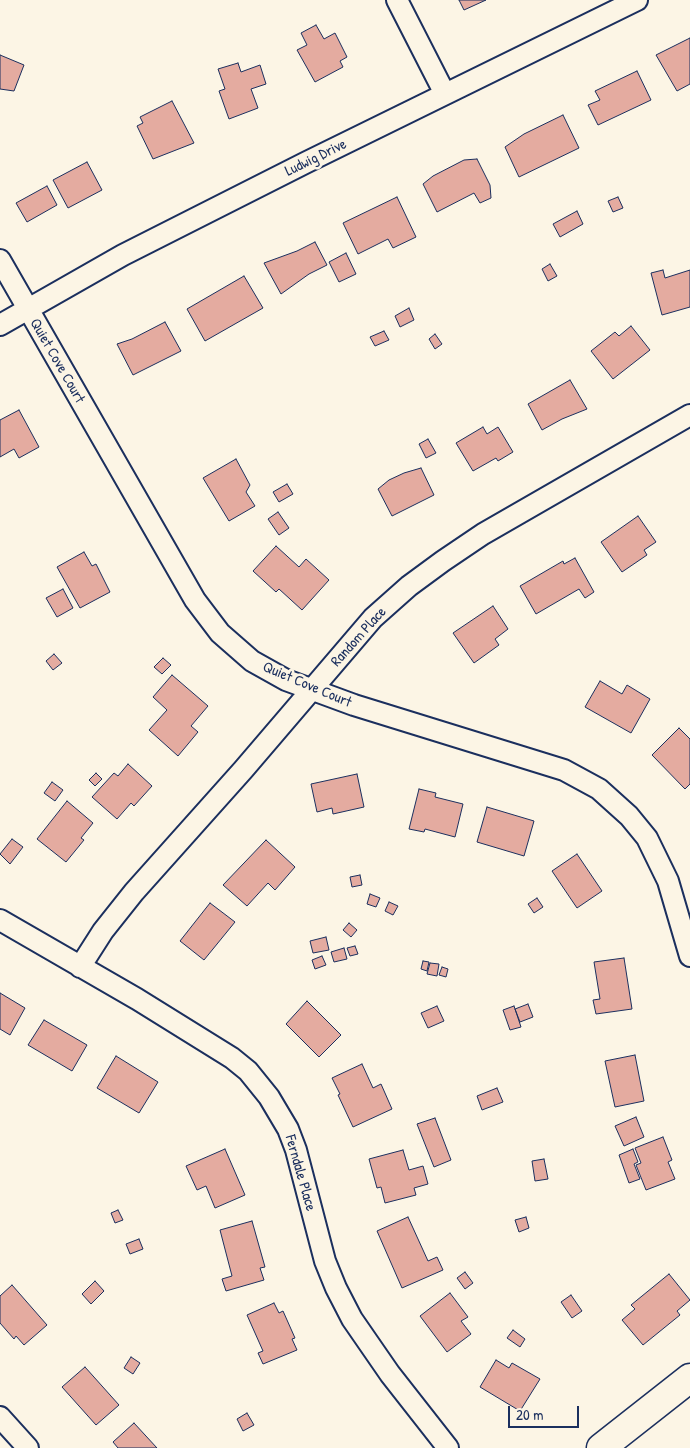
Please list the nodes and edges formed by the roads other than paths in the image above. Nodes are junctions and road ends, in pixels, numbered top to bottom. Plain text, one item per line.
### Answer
1 (397, 0) edge
2 (637, 0) edge
3 (445, 94) junction
4 (0, 260) edge
5 (28, 309) junction
6 (0, 324) edge
7 (690, 415) edge
8 (311, 689) junction
9 (0, 920) edge
10 (690, 956) edge
11 (80, 967) junction
12 (690, 1378) edge
13 (0, 1417) edge
14 (28, 1448) edge
15 (448, 1448) edge
16 (601, 1448) edge

1 - 3 street
2 - 3 street, Ludwig Drive
3 - 5 street, Ludwig Drive
4 - 5 street, Quiet Cove Court
5 - 6 street, Ludwig Drive
5 - 8 street, Quiet Cove Court
7 - 8 street, Random Place
8 - 10 street, Quiet Cove Court
8 - 11 street, Random Place
9 - 11 street, Ferndale Place
11 - 15 street, Ferndale Place
12 - 16 main road
13 - 14 street

